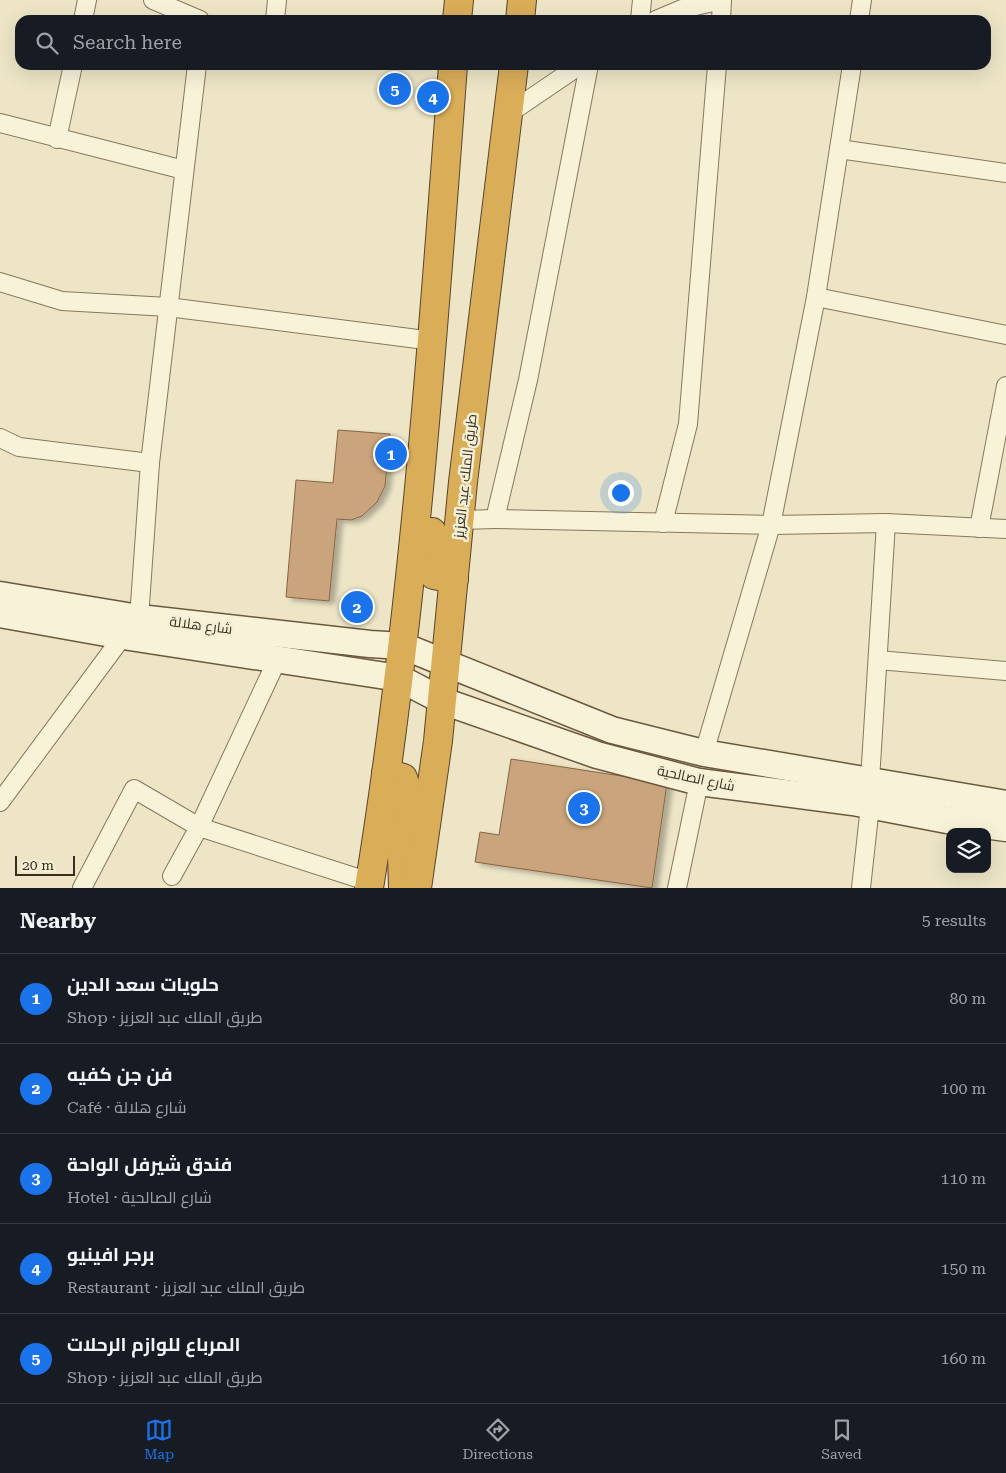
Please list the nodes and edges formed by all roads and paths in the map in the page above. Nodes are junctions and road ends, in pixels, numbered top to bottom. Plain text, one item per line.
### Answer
1 (87, 0) edge
2 (152, 0) edge
3 (277, 0) edge
4 (459, 0) edge
5 (522, 0) edge
6 (642, 0) edge
7 (722, 0) edge
8 (862, 0) edge
9 (84, 15) edge
10 (188, 15) edge
11 (276, 15) edge
12 (458, 15) edge
13 (520, 15) edge
14 (640, 15) edge
15 (667, 15) edge
16 (721, 15) edge
17 (860, 15) edge
18 (72, 70) edge
19 (196, 70) edge
20 (453, 70) edge
21 (513, 70) edge
22 (573, 70) edge
23 (588, 70) edge
24 (717, 70) edge
25 (851, 70) edge
26 (508, 114) junction
27 (0, 123) edge
28 (57, 139) junction
29 (839, 149) junction
30 (184, 170) junction
31 (1006, 173) edge
32 (0, 282) edge
33 (816, 297) junction
34 (168, 307) junction
35 (1006, 335) edge
36 (433, 341) junction
37 (1006, 386) edge
38 (0, 438) edge
39 (150, 463) junction
40 (495, 519) junction
41 (460, 520) junction
42 (663, 523) junction
43 (886, 523) junction
44 (771, 525) junction
45 (979, 528) junction
46 (1006, 529) edge
47 (454, 579) junction
48 (0, 595) edge
49 (0, 614) edge
50 (131, 627) junction
51 (403, 646) junction
52 (278, 658) junction
53 (878, 660) junction
54 (448, 663) junction
55 (1006, 671) edge
56 (399, 678) junction
57 (443, 701) junction
58 (704, 753) junction
59 (386, 773) junction
60 (699, 782) junction
61 (870, 793) junction
62 (0, 802) edge
63 (1006, 804) edge
64 (199, 827) junction
65 (1006, 828) edge
66 (172, 876) dead end
67 (370, 885) edge
68 (82, 888) edge
69 (403, 888) edge
70 (418, 888) edge
71 (677, 888) edge
72 (861, 888) edge

1 - 9 street
2 - 10 street
3 - 11 street
4 - 12 highway
5 - 13 highway
6 - 14 street
7 - 15 street
7 - 16 street
8 - 17 street
18 - 28 street
19 - 30 street
20 - 36 highway
21 - 26 highway, طريق الملك عبد العزيز
22 - 26 street
23 - 40 street
24 - 42 street
25 - 29 street
26 - 41 highway, طريق الملك عبد العزيز
27 - 28 street
28 - 30 street
29 - 31 street
29 - 33 street
30 - 34 street
32 - 34 street
33 - 35 street
33 - 44 street
34 - 36 street
34 - 39 street
36 - 47 highway
36 - 51 highway
37 - 45 street
38 - 39 street
39 - 50 street
40 - 41 street
40 - 42 street
41 - 47 highway, طريق الملك عبد العزيز
42 - 44 street
43 - 44 street
43 - 45 street
43 - 53 street
44 - 58 street
45 - 46 street
47 - 54 highway, طريق الملك عبد العزيز
48 - 50 street, شارع هلالة
49 - 50 street, شارع هلالة
50 - 51 street, شارع هلالة
50 - 52 street, شارع هلالة
50 - 62 street
51 - 54 street, شارع الصالحية
51 - 56 highway
52 - 56 street, شارع هلالة
52 - 64 street
53 - 55 street
53 - 61 street
54 - 57 highway, طريق الملك عبد العزيز
54 - 58 street, شارع الصالحية
56 - 57 street, شارع الصالحية
56 - 59 highway
57 - 60 street, شارع الصالحية
57 - 70 highway, طريق الملك عبد العزيز
58 - 61 street, شارع الصالحية
59 - 67 highway
59 - 69 highway
60 - 61 street, شارع الصالحية
60 - 71 street
61 - 63 street, شارع الصالحية
61 - 65 street, شارع الصالحية
61 - 72 street
64 - 66 street
64 - 67 street
64 - 68 street

